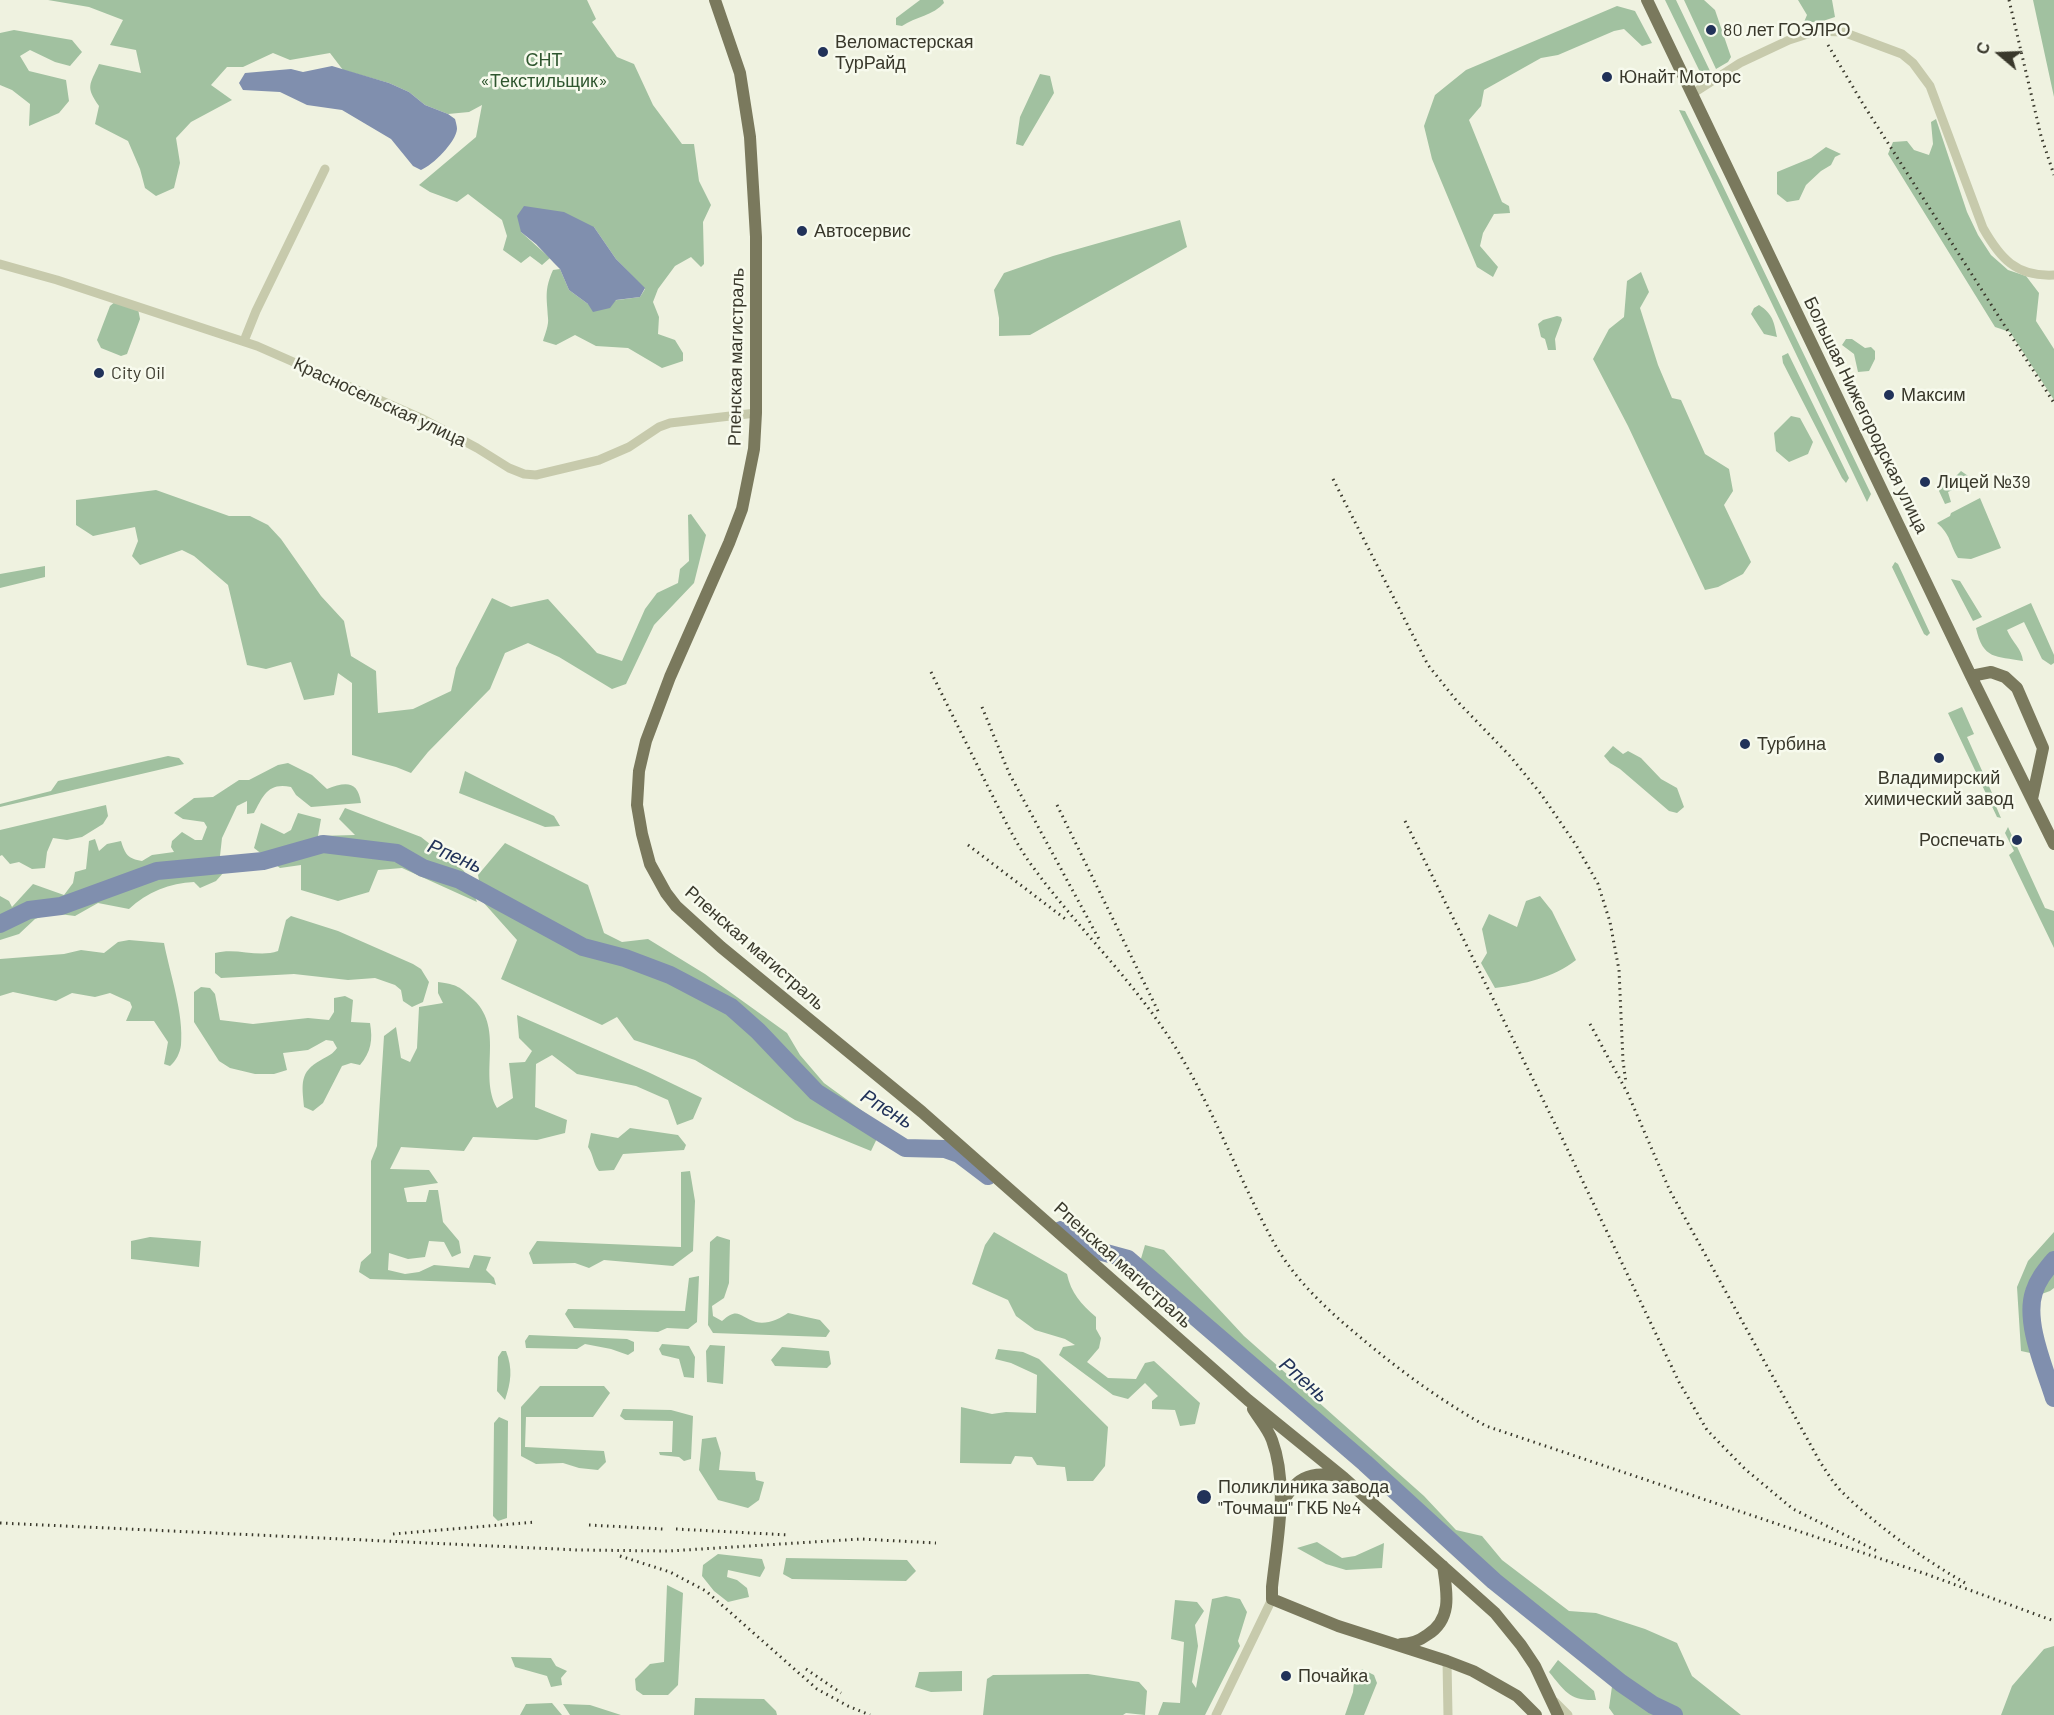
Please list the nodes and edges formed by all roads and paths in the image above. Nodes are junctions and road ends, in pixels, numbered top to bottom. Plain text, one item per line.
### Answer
1 (715, 0) edge
2 (1647, 0) edge
3 (1692, 94) junction
4 (325, 169) dead end
5 (0, 264) edge
6 (2054, 275) edge
7 (244, 341) junction
8 (756, 413) junction
9 (1971, 676) junction
10 (2032, 799) junction
11 (2054, 844) edge
12 (1248, 1400) junction
13 (1344, 1478) junction
14 (1280, 1510) junction
15 (1443, 1566) junction
16 (1272, 1599) junction
17 (1388, 1642) junction
18 (1447, 1661) junction
19 (1552, 1700) junction
20 (1216, 1715) edge
21 (1448, 1715) edge
22 (1536, 1715) edge
23 (1558, 1715) edge
24 (1568, 1715) edge

1 - 8 main road, Рпенская магистраль
2 - 3 main road, Большая Нижегородская улица
3 - 6 street
3 - 9 main road, Большая Нижегородская улица
4 - 7 street
5 - 7 street, Красносельская улица
7 - 8 street, Красносельская улица
8 - 12 main road, Рпенская магистраль
9 - 10 main road, Большая Нижегородская улица
9 - 10 main road
10 - 11 main road, Большая Нижегородская улица
12 - 13 main road, Рпенская магистраль
12 - 14 main road, Рпенская магистраль
13 - 14 main road, Рпенская магистраль
13 - 15 main road, Рпенская магистраль
14 - 16 main road, Рпенская магистраль
15 - 17 main road
15 - 19 main road, Рпенская магистраль
16 - 17 main road
16 - 20 street
17 - 18 main road
18 - 21 street
18 - 22 main road
19 - 23 main road, Рпенская магистраль
19 - 24 street

